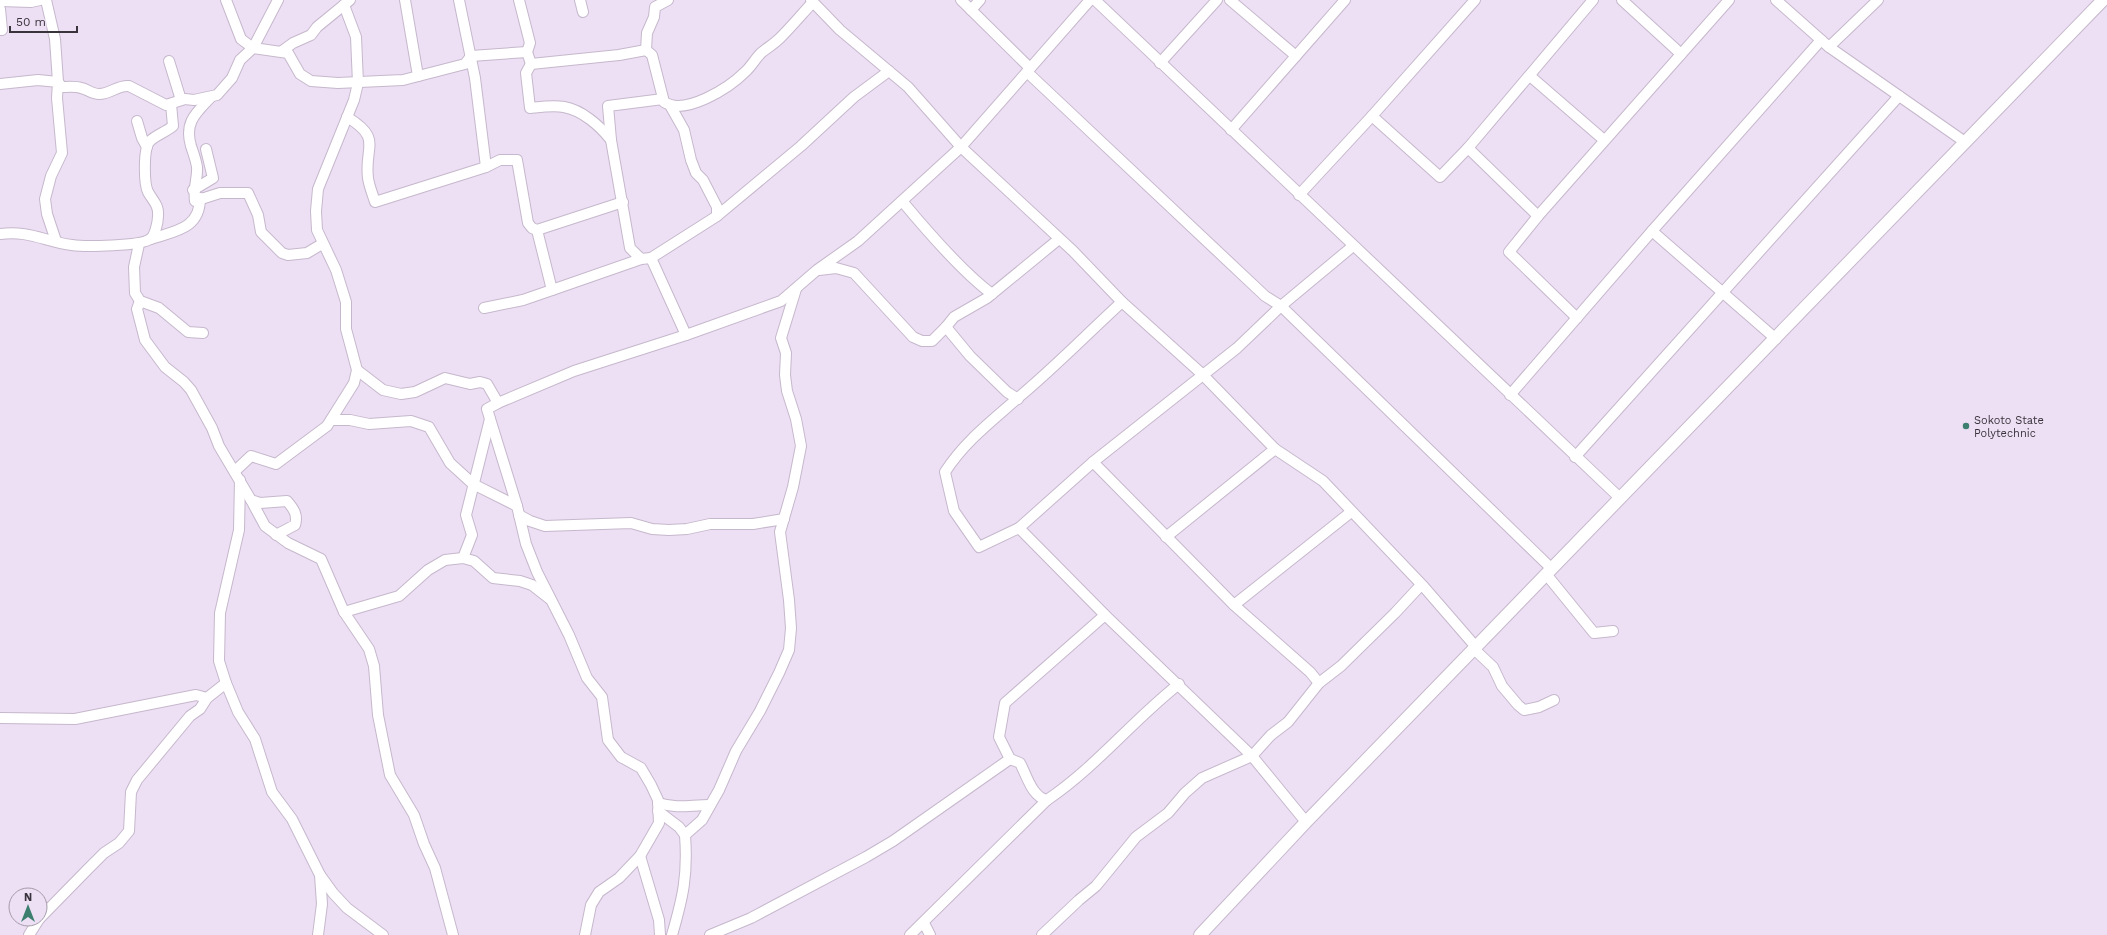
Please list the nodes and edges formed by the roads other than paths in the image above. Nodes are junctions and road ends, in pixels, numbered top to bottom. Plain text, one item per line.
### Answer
1 (40, 0) edge
2 (46, 0) edge
3 (226, 0) edge
4 (278, 0) edge
5 (405, 0) edge
6 (459, 0) edge
7 (519, 0) edge
8 (580, 0) edge
9 (668, 0) edge
10 (961, 0) edge
11 (980, 0) edge
12 (1090, 0) edge
13 (1094, 0) edge
14 (1217, 0) edge
15 (1230, 0) edge
16 (1345, 0) edge
17 (1475, 0) edge
18 (1593, 0) edge
19 (1622, 0) edge
20 (1729, 0) edge
21 (1776, 0) edge
22 (1878, 0) edge
23 (2103, 0) edge
24 (0, 1) edge
25 (812, 1) edge
26 (347, 2) edge
27 (0, 9) edge
28 (971, 10) junction
29 (583, 12) dead end
30 (0, 30) edge
31 (1821, 40) junction
32 (1829, 47) junction
33 (253, 48) junction
34 (646, 50) junction
35 (282, 51) junction
36 (527, 52) junction
37 (1681, 54) junction
38 (471, 56) junction
39 (1296, 56) junction
40 (169, 61) dead end
41 (1160, 63) junction
42 (531, 64) junction
43 (1028, 70) junction
44 (889, 71) junction
45 (418, 76) junction
46 (1530, 76) junction
47 (58, 82) junction
48 (358, 83) junction
49 (0, 84) edge
50 (1899, 96) junction
51 (211, 97) junction
52 (663, 99) junction
53 (181, 100) junction
54 (171, 104) junction
55 (671, 107) junction
56 (1372, 116) junction
57 (347, 117) junction
58 (137, 121) dead end
59 (1231, 130) junction
60 (611, 140) junction
61 (1604, 140) junction
62 (1965, 142) junction
63 (147, 147) junction
64 (961, 147) junction
65 (1468, 148) junction
66 (206, 149) dead end
67 (486, 166) junction
68 (197, 194) junction
69 (1299, 195) junction
70 (902, 201) junction
71 (623, 202) junction
72 (717, 216) junction
73 (1538, 216) junction
74 (537, 230) junction
75 (1652, 231) junction
76 (0, 234) edge
77 (151, 239) junction
78 (1059, 239) junction
79 (56, 241) junction
80 (139, 244) junction
81 (322, 244) junction
82 (1353, 246) junction
83 (651, 258) junction
84 (641, 260) junction
85 (817, 270) junction
86 (796, 289) junction
87 (552, 290) junction
88 (1722, 293) junction
89 (992, 294) junction
90 (140, 301) junction
91 (1122, 302) junction
92 (1281, 306) junction
93 (484, 308) dead end
94 (1577, 318) junction
95 (946, 328) junction
96 (203, 333) dead end
97 (686, 335) junction
98 (1776, 339) junction
99 (357, 370) junction
100 (1202, 374) junction
101 (1510, 395) junction
102 (1018, 398) junction
103 (498, 402) junction
104 (490, 419) junction
105 (331, 420) junction
106 (1275, 449) junction
107 (1575, 457) junction
108 (1092, 462) junction
109 (237, 475) junction
110 (473, 484) junction
111 (1620, 498) junction
112 (251, 500) junction
113 (518, 510) junction
114 (1351, 512) junction
115 (784, 519) junction
116 (1020, 528) junction
117 (276, 535) junction
118 (1166, 537) junction
119 (463, 558) junction
120 (1549, 571) junction
121 (1421, 585) junction
122 (553, 602) junction
123 (1234, 605) junction
124 (344, 612) junction
125 (1105, 615) junction
126 (1613, 631) dead end
127 (1475, 648) junction
128 (226, 683) junction
129 (1319, 683) junction
130 (1179, 684) junction
131 (206, 698) junction
132 (1554, 700) dead end
133 (0, 718) edge
134 (1252, 756) junction
135 (1010, 759) junction
136 (1047, 800) junction
137 (710, 805) junction
138 (658, 807) junction
139 (1306, 822) junction
140 (685, 835) junction
141 (640, 856) junction
142 (320, 875) junction
143 (48, 911) edge
144 (924, 923) junction
145 (318, 935) edge
146 (383, 935) edge
147 (453, 935) edge
148 (586, 935) edge
149 (660, 935) edge
150 (672, 935) edge
151 (710, 935) edge
152 (910, 935) edge
153 (930, 935) edge
154 (1042, 935) edge
155 (1200, 935) edge

1 - 24 street
2 - 47 street
3 - 33 street
4 - 33 street
5 - 45 street
6 - 38 street
7 - 36 street
8 - 29 street
9 - 34 street
10 - 28 street
11 - 28 street
12 - 43 street
13 - 41 street
14 - 41 street
15 - 39 street
16 - 39 street
17 - 56 street
18 - 46 street
19 - 37 street
20 - 37 street
21 - 31 street
22 - 32 street
23 - 62 street
25 - 44 street
25 - 55 street
26 - 35 street
26 - 48 street
27 - 30 street
28 - 43 street
31 - 32 street
31 - 75 street
32 - 50 street
33 - 35 street
33 - 51 street
34 - 42 street
34 - 52 street
35 - 48 street
36 - 38 street
36 - 42 street
37 - 61 street
38 - 45 street
38 - 67 street
39 - 59 street
40 - 53 street
41 - 59 street
42 - 60 street
43 - 64 street
43 - 92 street
44 - 64 street
44 - 72 street
45 - 48 street
46 - 61 street
46 - 65 street
47 - 49 street
47 - 54 street
47 - 79 street
48 - 57 street
50 - 62 street
50 - 88 street
51 - 53 street
51 - 68 street
52 - 55 street
52 - 60 street
53 - 54 street
54 - 63 street
55 - 72 street
56 - 65 street
56 - 69 street
57 - 67 street
57 - 81 street
58 - 63 street
59 - 69 street
60 - 71 street
61 - 73 street
62 - 98 street
63 - 77 street
64 - 70 street
64 - 78 street
65 - 73 street
66 - 68 street
67 - 74 street
68 - 77 street
68 - 81 street
69 - 82 street
70 - 85 street
70 - 89 street
71 - 74 street
71 - 84 street
72 - 83 street
73 - 94 street
74 - 87 street
75 - 88 street
75 - 94 street
76 - 79 street
77 - 80 street
78 - 89 street
78 - 91 street
79 - 80 street
80 - 90 street
81 - 99 street
82 - 92 street
82 - 101 street
83 - 84 street
83 - 97 street
84 - 87 street
85 - 86 street
85 - 95 street
86 - 97 street
86 - 115 street
87 - 93 street
88 - 98 street
88 - 107 street
89 - 95 street
90 - 96 street
90 - 109 street
91 - 100 street
91 - 102 street
92 - 100 street
92 - 120 street
94 - 101 street
95 - 102 street
97 - 103 street
98 - 111 street
99 - 103 street
99 - 105 street
100 - 106 street
100 - 108 street
101 - 107 street
102 - 116 street
103 - 104 street
104 - 110 street
104 - 113 street
105 - 109 street
105 - 110 street
106 - 114 street
106 - 118 street
107 - 111 street
108 - 116 street
108 - 118 street
109 - 112 street
109 - 128 street
110 - 113 street
110 - 119 street
111 - 120 street
112 - 117 street
112 - 117 street
113 - 115 street
113 - 122 street
114 - 121 street
114 - 123 street
115 - 137 street
116 - 125 street
117 - 124 street
118 - 123 street
119 - 122 street
119 - 124 street
120 - 126 street
120 - 127 street
121 - 127 street
121 - 129 street
122 - 138 street
123 - 129 street
124 - 147 street
125 - 130 street
125 - 135 street
127 - 132 street
127 - 139 street
128 - 131 street
128 - 142 street
129 - 134 street
130 - 134 street
130 - 136 street
131 - 133 street
131 - 143 street
134 - 139 street
134 - 154 street
135 - 136 street
135 - 151 street
136 - 144 street
137 - 138 street
137 - 140 street
138 - 140 street
138 - 141 street
139 - 155 street
140 - 150 street
141 - 148 street
141 - 149 street
142 - 145 street
142 - 146 street
144 - 152 street
144 - 153 street

